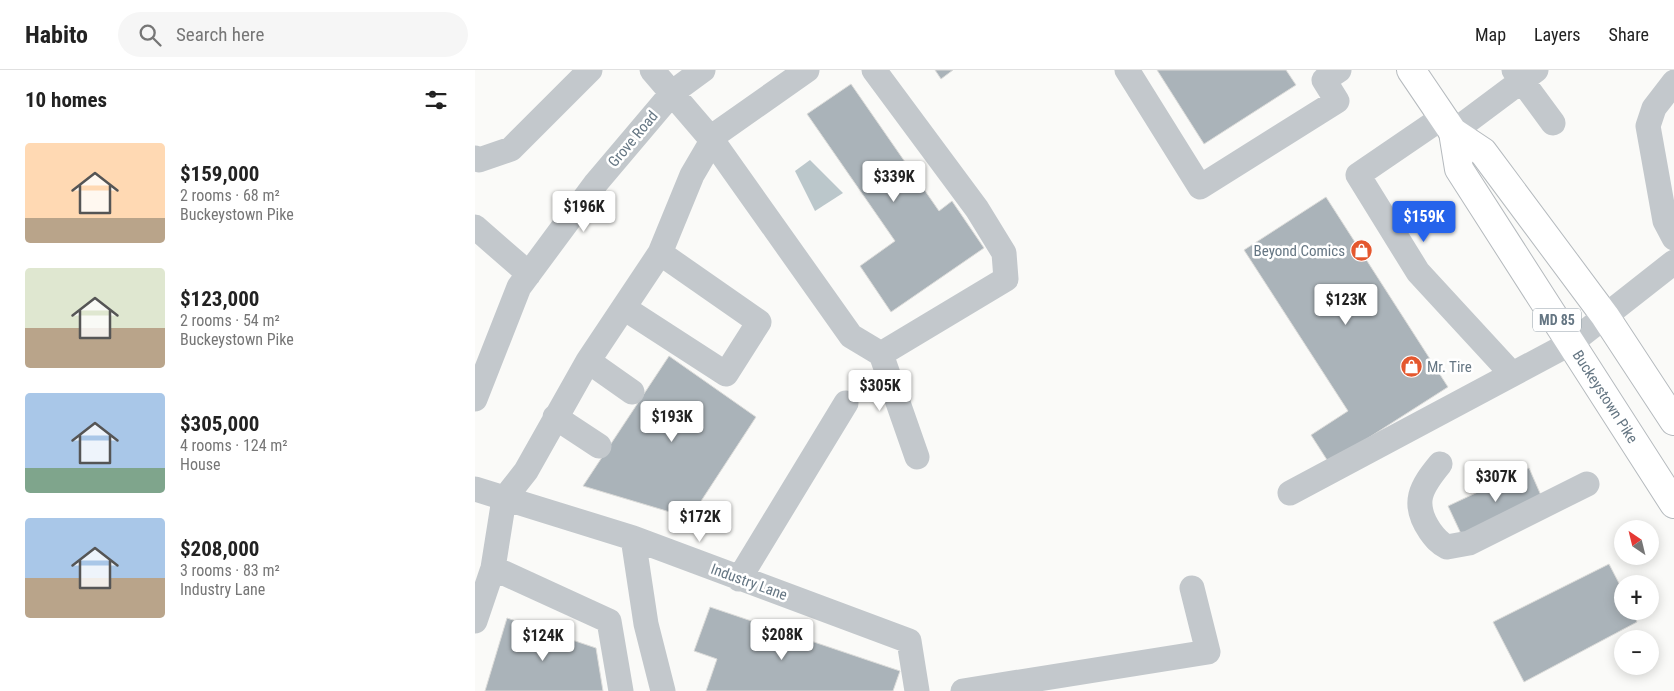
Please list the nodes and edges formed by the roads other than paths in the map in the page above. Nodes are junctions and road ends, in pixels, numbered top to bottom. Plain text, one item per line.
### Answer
1 (590, 70) edge
2 (652, 70) edge
3 (703, 70) edge
4 (807, 70) edge
5 (874, 70) edge
6 (1127, 70) edge
7 (1411, 70) edge
8 (1327, 73) edge
9 (1524, 73) edge
10 (1674, 82) edge
11 (673, 92) junction
12 (1553, 123) dead end
13 (1448, 125) junction
14 (712, 140) junction
15 (475, 158) edge
16 (475, 227) edge
17 (1674, 238) edge
18 (660, 253) junction
19 (1674, 262) edge
20 (529, 274) junction
21 (623, 308) junction
22 (1605, 316) junction
23 (1571, 343) junction
24 (881, 354) junction
25 (589, 360) junction
26 (1512, 374) junction
27 (632, 392) dead end
28 (475, 400) edge
29 (846, 402) dead end
30 (555, 417) junction
31 (1674, 421) edge
32 (599, 446) dead end
33 (917, 457) dead end
34 (1440, 464) dead end
35 (1587, 484) dead end
36 (475, 488) edge
37 (1290, 493) dead end
38 (504, 499) junction
39 (1674, 504) edge
40 (633, 538) junction
41 (493, 568) junction
42 (739, 579) junction
43 (1192, 588) dead end
44 (475, 621) edge
45 (621, 691) edge
46 (663, 691) edge
47 (917, 691) edge
48 (963, 691) edge

1 - 15 street
2 - 11 street
3 - 11 street, Grove Road
4 - 14 street
5 - 24 street
6 - 8 street
7 - 13 main road, Buckeystown Pike / MD 85
9 - 12 street
9 - 13 street
10 - 17 street
11 - 14 street
11 - 20 street, Grove Road
13 - 22 main road, Buckeystown Pike / MD 85
13 - 23 main road, Buckeystown Pike / MD 85
13 - 26 street
14 - 18 street
14 - 24 street
16 - 20 street
18 - 21 street
18 - 21 street
19 - 22 street
20 - 28 street, Grove Road
21 - 25 street
22 - 23 street
22 - 31 main road, Buckeystown Pike / MD 85
23 - 26 street
23 - 39 main road, Buckeystown Pike / MD 85
24 - 33 street
25 - 27 street
25 - 30 street
26 - 37 street
29 - 42 street
30 - 32 street
30 - 38 street
34 - 35 street
36 - 38 street, Industry Lane
38 - 40 street, Industry Lane
38 - 41 street
40 - 42 street, Industry Lane
40 - 46 street
41 - 44 street
41 - 45 street
42 - 47 street, Industry Lane
43 - 48 street

